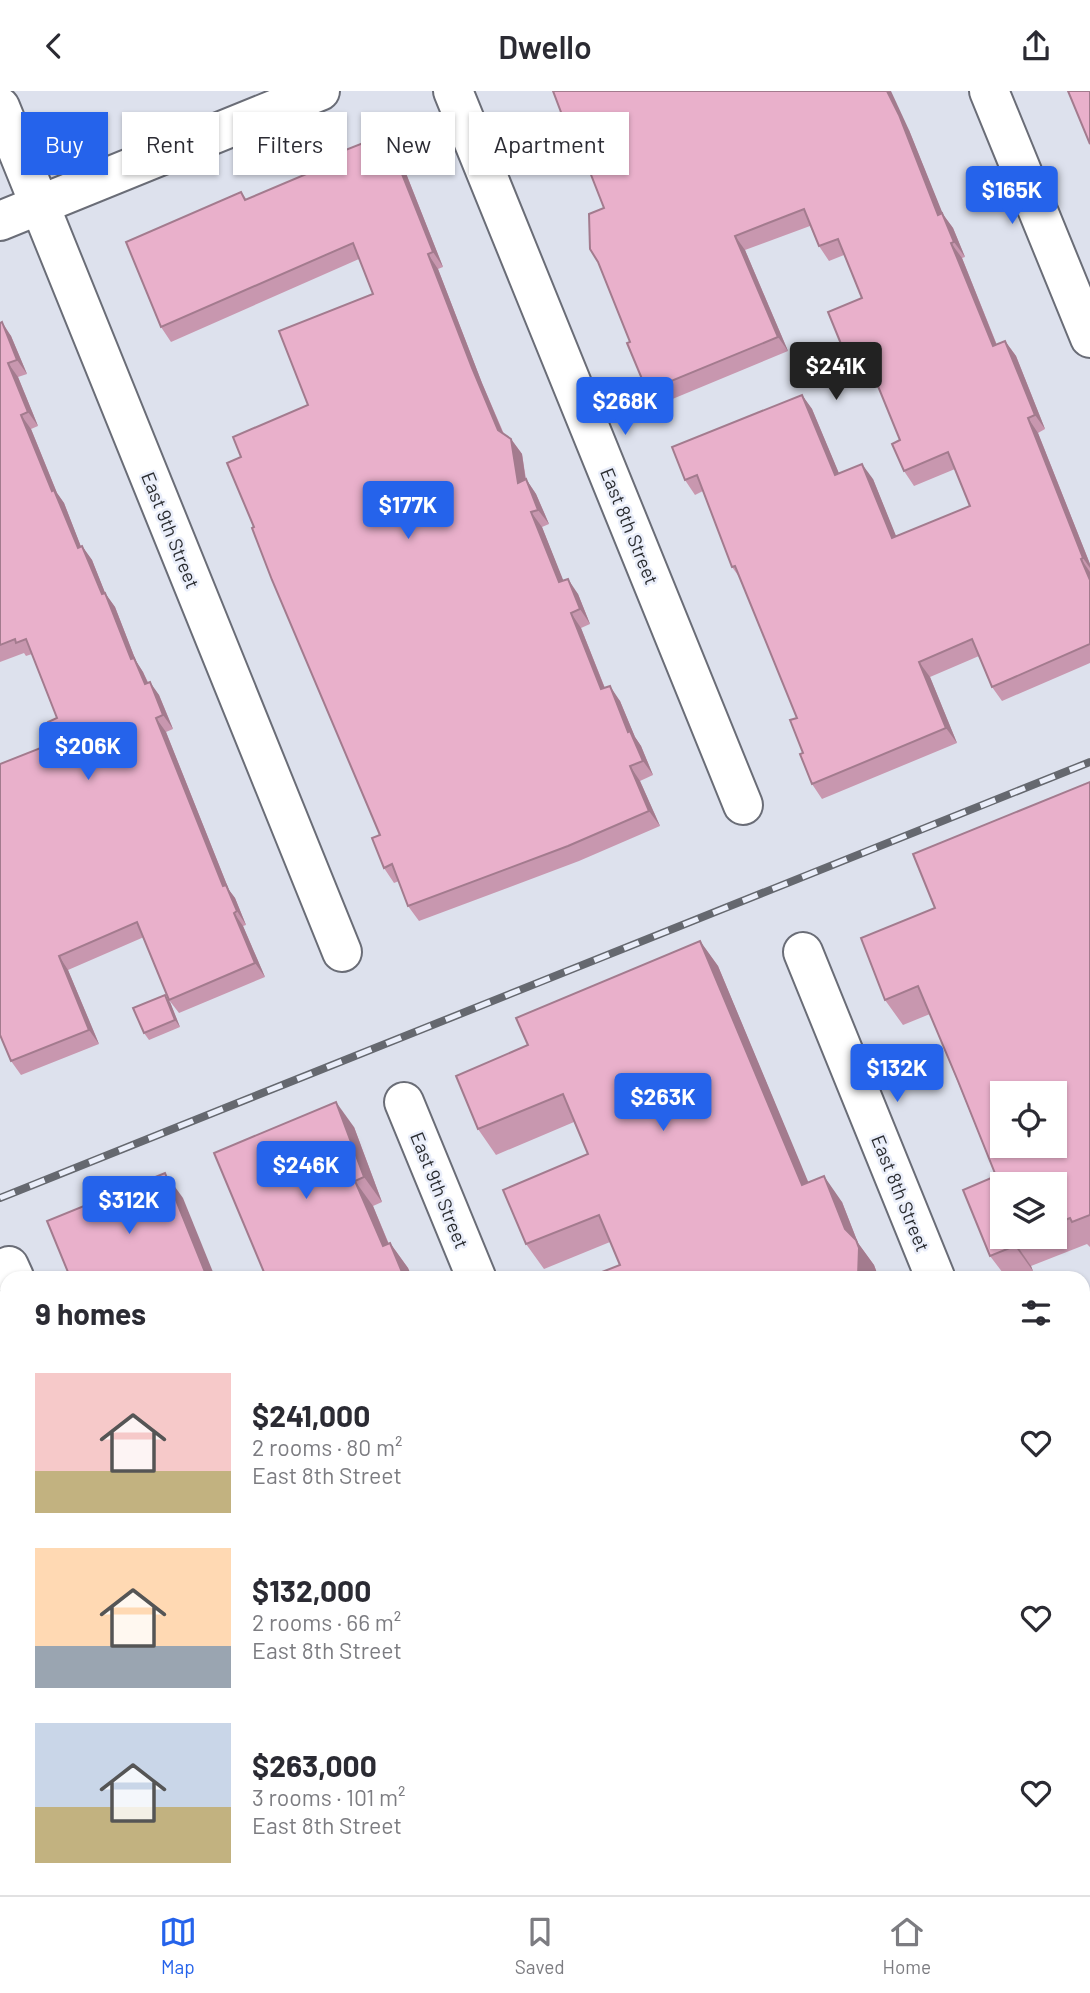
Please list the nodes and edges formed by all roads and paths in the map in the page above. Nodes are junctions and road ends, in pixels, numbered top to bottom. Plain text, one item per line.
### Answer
1 (320, 91) edge
2 (453, 91) edge
3 (989, 91) edge
4 (0, 107) edge
5 (40, 205) junction
6 (0, 221) edge
7 (1090, 338) edge
8 (743, 805) dead end
9 (342, 952) dead end
10 (803, 952) dead end
11 (404, 1103) dead end
12 (474, 1271) edge
13 (933, 1271) edge

1 - 5 street
2 - 8 street, East 8th Street
3 - 7 street
4 - 5 street, East 9th Street
5 - 6 street
5 - 9 street, East 9th Street
10 - 13 street, East 8th Street
11 - 12 street, East 9th Street

